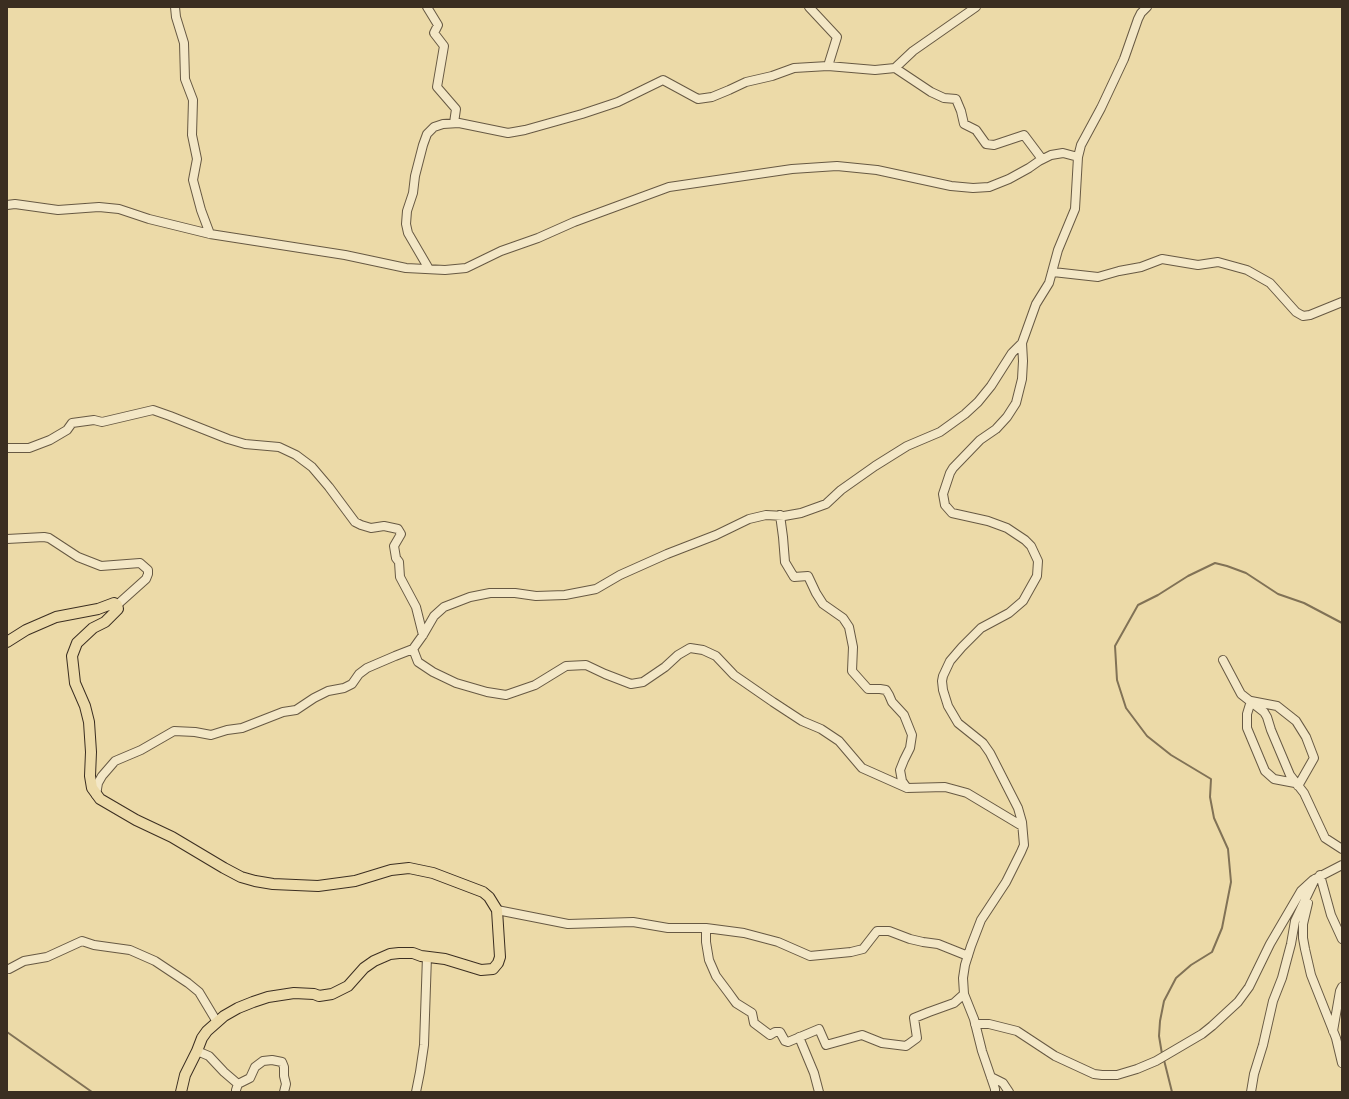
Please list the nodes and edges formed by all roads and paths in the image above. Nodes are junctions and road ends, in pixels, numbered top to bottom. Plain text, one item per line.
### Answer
1 (175, 7) edge
2 (427, 7) edge
3 (809, 7) edge
4 (976, 7) edge
5 (1147, 7) edge
6 (828, 66) junction
7 (895, 68) junction
8 (454, 123) junction
9 (1078, 156) junction
10 (1042, 159) junction
11 (7, 205) edge
12 (210, 234) junction
13 (429, 269) junction
14 (1053, 272) junction
15 (1342, 302) edge
16 (1022, 343) junction
17 (7, 448) edge
18 (780, 515) junction
19 (7, 539) edge
20 (117, 605) junction
21 (424, 635) junction
22 (7, 642) edge
23 (414, 649) junction
24 (1223, 660) dead end
25 (1251, 701) junction
26 (1297, 785) junction
27 (907, 788) junction
28 (96, 795) junction
29 (1022, 826) junction
30 (1342, 850) edge
31 (1342, 864) edge
32 (1318, 877) junction
33 (497, 910) junction
34 (706, 928) junction
35 (1342, 939) edge
36 (427, 956) junction
37 (968, 956) junction
38 (9, 969) dead end
39 (1342, 987) edge
40 (964, 994) junction
41 (217, 1022) junction
42 (975, 1024) junction
43 (1333, 1031) junction
44 (799, 1037) junction
45 (197, 1051) junction
46 (1342, 1063) edge
47 (991, 1077) junction
48 (237, 1088) edge
49 (181, 1092) edge
50 (283, 1092) edge
51 (416, 1092) edge
52 (819, 1092) edge
53 (995, 1092) edge
54 (1009, 1092) edge
55 (1251, 1092) edge

1 - 12 street
2 - 8 street
3 - 6 street
4 - 7 street
5 - 9 street
6 - 7 street
6 - 8 street
7 - 10 street
8 - 13 street
9 - 10 street
9 - 14 street
10 - 13 street
11 - 12 street
12 - 13 street
14 - 15 street
14 - 16 street
16 - 18 street
16 - 29 street
17 - 21 street
18 - 21 street
18 - 27 street
19 - 20 street
20 - 22 main road
20 - 28 main road
21 - 23 street
23 - 27 street
23 - 28 street
24 - 25 street
25 - 26 street
25 - 26 street
25 - 26 street
26 - 30 street
27 - 29 street
28 - 33 main road
29 - 37 street
31 - 32 street
32 - 35 street
32 - 42 street
32 - 43 street
32 - 55 street
33 - 34 street
33 - 36 main road
34 - 37 street
34 - 44 street
36 - 41 main road
36 - 51 street
37 - 40 street
38 - 41 street
39 - 43 street
40 - 42 street
40 - 44 street
41 - 45 main road
42 - 47 street
43 - 46 street
44 - 52 street
45 - 48 street
45 - 49 main road
47 - 53 street
47 - 54 street
48 - 50 street

